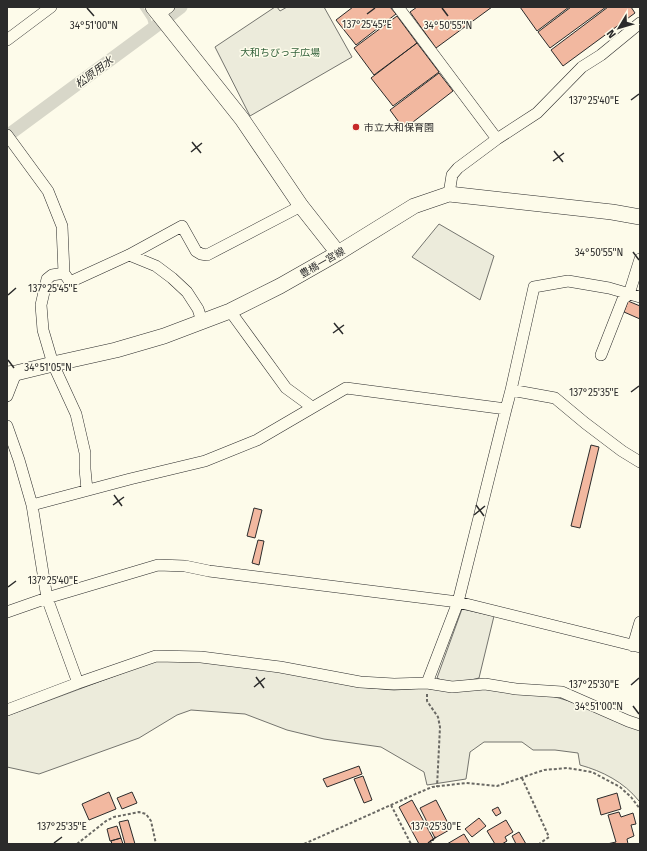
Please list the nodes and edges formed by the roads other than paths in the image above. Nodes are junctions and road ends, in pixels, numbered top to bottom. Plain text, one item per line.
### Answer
1 (51, 7) edge
2 (398, 7) edge
3 (160, 10) edge
4 (640, 23) edge
5 (7, 40) edge
6 (10, 140) edge
7 (496, 140) junction
8 (449, 194) junction
9 (301, 206) junction
10 (640, 217) edge
11 (338, 253) junction
12 (129, 255) junction
13 (640, 259) edge
14 (64, 273) junction
15 (635, 296) edge
16 (230, 311) junction
17 (202, 322) junction
18 (601, 355) dead end
19 (53, 364) junction
20 (11, 374) edge
21 (511, 390) junction
22 (7, 396) edge
23 (312, 407) junction
24 (506, 408) junction
25 (7, 426) edge
26 (640, 462) edge
27 (87, 490) junction
28 (32, 504) junction
29 (47, 598) junction
30 (458, 602) junction
31 (7, 612) edge
32 (640, 622) edge
33 (636, 647) edge
34 (78, 683) junction
35 (427, 683) junction
36 (7, 710) edge
37 (640, 725) edge

1 - 5 street
2 - 7 street
3 - 9 main road
4 - 7 street
6 - 14 street
7 - 8 street
8 - 10 main road, 豊橋一宮線
8 - 11 main road, 豊橋一宮線
9 - 11 main road
9 - 12 street
11 - 16 main road, 豊橋一宮線
12 - 14 street
12 - 17 street
13 - 15 street
14 - 19 street
15 - 18 street
15 - 21 street
16 - 17 main road, 豊橋一宮線
16 - 23 street
17 - 19 main road, 豊橋一宮線
19 - 20 main road, 豊橋一宮線
19 - 27 street
20 - 22 street
21 - 24 street
21 - 26 street
23 - 24 street
23 - 27 street
24 - 30 street
25 - 28 street
27 - 28 street
28 - 29 street
29 - 30 street
29 - 31 street
29 - 34 street
30 - 33 street
30 - 35 street
32 - 33 street
34 - 35 street
34 - 36 street
35 - 37 street

